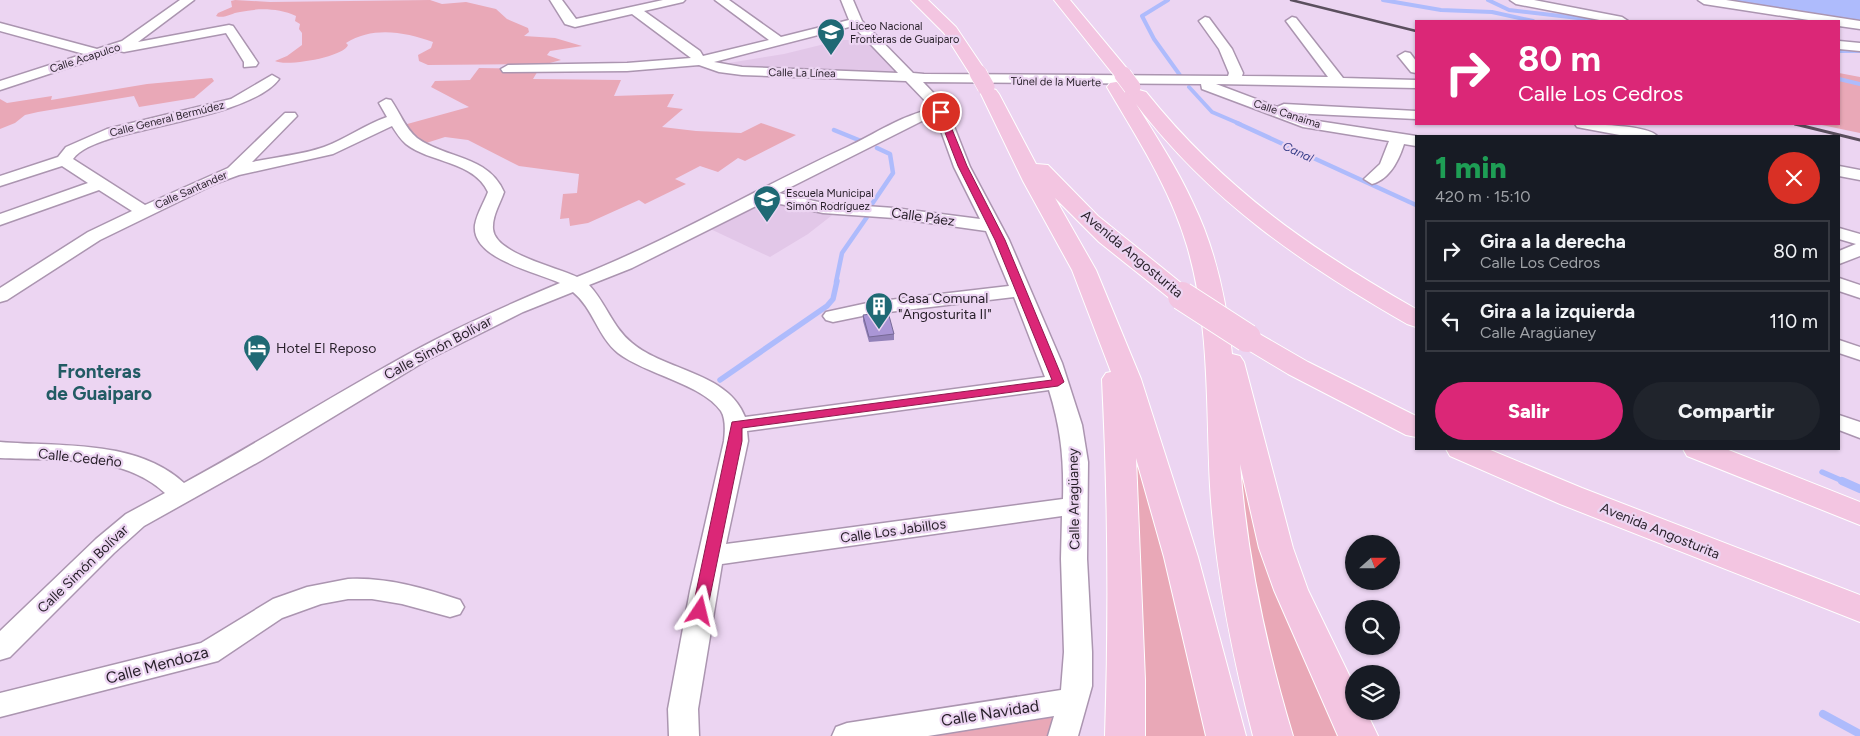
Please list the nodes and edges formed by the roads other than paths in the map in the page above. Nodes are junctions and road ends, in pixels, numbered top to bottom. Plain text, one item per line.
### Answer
1 (188, 0) edge
2 (556, 0) edge
3 (678, 0) edge
4 (721, 0) edge
5 (847, 0) edge
6 (1516, 0) edge
7 (1704, 0) edge
8 (922, 3) edge
9 (1066, 5) edge
10 (634, 10) junction
11 (1617, 20) edge
12 (1831, 20) edge
13 (1205, 21) dead end
14 (1292, 21) dead end
15 (856, 22) junction
16 (1840, 22) edge
17 (1860, 25) edge
18 (0, 27) edge
19 (779, 42) junction
20 (1840, 45) edge
21 (1860, 47) edge
22 (104, 52) junction
23 (1406, 56) dead end
24 (700, 61) junction
25 (249, 64) dead end
26 (1415, 68) edge
27 (508, 69) dead end
28 (0, 70) edge
29 (25, 78) junction
30 (272, 79) dead end
31 (912, 80) junction
32 (1120, 81) junction
33 (1226, 81) junction
34 (1338, 81) junction
35 (1195, 82) junction
36 (985, 84) junction
37 (1415, 84) edge
38 (0, 86) edge
39 (1264, 107) junction
40 (931, 114) junction
41 (1415, 115) edge
42 (290, 116) dead end
43 (1588, 125) edge
44 (1643, 135) edge
45 (1398, 138) junction
46 (1415, 141) edge
47 (64, 160) junction
48 (234, 171) junction
49 (1840, 171) edge
50 (1860, 175) edge
51 (1372, 179) dead end
52 (0, 181) edge
53 (101, 184) junction
54 (764, 195) junction
55 (144, 212) junction
56 (0, 220) edge
57 (992, 226) junction
58 (1840, 232) edge
59 (1860, 240) edge
60 (1860, 248) edge
61 (1840, 258) edge
62 (1840, 284) edge
63 (576, 285) junction
64 (1021, 290) junction
65 (1860, 292) edge
66 (0, 296) edge
67 (1197, 300) junction
68 (833, 316) dead end
69 (1415, 318) edge
70 (1112, 338) junction
71 (1840, 346) edge
72 (1860, 354) edge
73 (1058, 382) junction
74 (1840, 422) edge
75 (736, 425) junction
76 (1415, 428) edge
77 (1860, 431) edge
78 (0, 450) edge
79 (1463, 450) edge
80 (1700, 450) edge
81 (181, 494) junction
82 (1076, 506) junction
83 (1860, 514) edge
84 (710, 556) junction
85 (450, 607) dead end
86 (1860, 609) edge
87 (0, 649) edge
88 (1074, 700) junction
89 (0, 705) edge
90 (684, 736) edge
91 (847, 736) edge
92 (1063, 736) edge
93 (1125, 736) edge
94 (1226, 736) edge
95 (1273, 736) edge
96 (1358, 736) edge

1 - 22 street, Calle Acapulco
2 - 10 street
3 - 10 street
4 - 19 street
5 - 15 street
6 - 11 street
7 - 12 street
8 - 36 highway, Avenida Angosturita
9 - 32 highway
10 - 24 street
13 - 33 street
14 - 34 street
15 - 19 street
15 - 31 street, Calle Aragüaney
16 - 17 street
18 - 22 street
19 - 24 street
20 - 21 street
22 - 25 street
22 - 29 street, Calle Acapulco
23 - 26 street
24 - 27 street
24 - 31 street, Calle La Línea
28 - 29 street
29 - 38 street, Calle Acapulco
30 - 47 street, Calle General Bermúdez
31 - 35 street, Túnel de la Muerte
31 - 40 street, Calle Aragüaney
32 - 67 highway
32 - 69 highway
33 - 34 street
33 - 35 street
34 - 37 street
35 - 39 street, Calle Canaima
36 - 67 highway, Avenida Angosturita
36 - 70 highway
39 - 41 street
39 - 45 street, Calle Canaima
40 - 54 street, Calle Simón Bolívar
40 - 57 street, Calle Aragüaney
42 - 48 street
43 - 44 street
45 - 46 street, Calle Canaima
45 - 51 street
47 - 52 street
47 - 53 street
48 - 55 street, Calle Santander
48 - 63 street, Calle Santander
49 - 50 street
53 - 55 street
53 - 56 street
54 - 57 street, Calle Páez
54 - 63 street, Calle Simón Bolívar
55 - 66 street, Calle Santander
57 - 64 street, Calle Aragüaney
58 - 59 street
60 - 61 street
62 - 65 street
63 - 75 street
63 - 81 street, Calle Simón Bolívar
64 - 68 street
64 - 73 street, Calle Aragüaney
67 - 76 highway, Avenida Angosturita, bridge
67 - 95 highway
67 - 96 highway
70 - 93 highway
70 - 94 highway
71 - 72 street
73 - 75 street
73 - 82 street, Calle Aragüaney
74 - 77 street
75 - 84 street
78 - 81 street, Calle Cedeño
79 - 86 highway, Avenida Angosturita
80 - 83 highway
81 - 87 street, Calle Simón Bolívar
82 - 84 street, Calle Los Jabillos
82 - 88 street, Calle Aragüaney
84 - 90 street
85 - 89 street, Calle Mendoza
88 - 91 street, Calle Navidad
88 - 92 street, Calle Aragüaney

